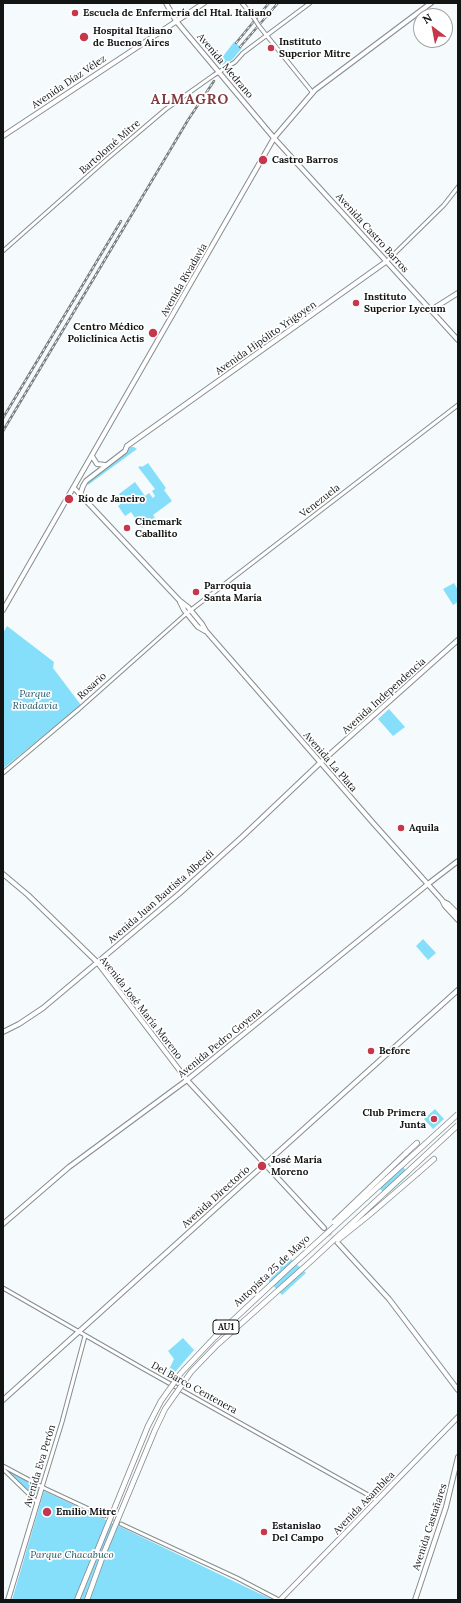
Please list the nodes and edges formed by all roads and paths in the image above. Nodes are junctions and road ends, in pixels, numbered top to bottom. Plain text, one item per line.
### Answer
1 (166, 3) edge
2 (204, 3) edge
3 (242, 3) edge
4 (310, 3) edge
5 (431, 3) edge
6 (176, 21) junction
7 (266, 35) junction
8 (219, 72) junction
9 (313, 93) junction
10 (3, 136) edge
11 (274, 138) junction
12 (458, 187) edge
13 (3, 252) edge
14 (387, 261) junction
15 (458, 293) edge
16 (420, 298) junction
17 (446, 301) junction
18 (441, 304) junction
19 (431, 310) junction
20 (443, 323) junction
21 (458, 340) edge
22 (458, 405) edge
23 (92, 456) junction
24 (107, 464) junction
25 (74, 488) junction
26 (80, 494) junction
27 (3, 610) edge
28 (188, 612) junction
29 (458, 640) edge
30 (320, 763) junction
31 (3, 773) edge
32 (458, 861) edge
33 (3, 874) edge
34 (428, 884) junction
35 (444, 902) junction
36 (447, 909) junction
37 (458, 915) edge
38 (458, 920) edge
39 (97, 962) junction
40 (458, 990) edge
41 (3, 1032) edge
42 (187, 1080) junction
43 (458, 1114) edge
44 (458, 1125) edge
45 (417, 1143) dead end
46 (434, 1159) dead end
47 (265, 1164) junction
48 (3, 1223) edge
49 (324, 1228) tunnel mouth
50 (337, 1242) tunnel mouth
51 (310, 1262) junction
52 (291, 1266) junction
53 (3, 1288) edge
54 (79, 1332) junction
55 (85, 1336) junction
56 (458, 1390) edge
57 (3, 1400) edge
58 (458, 1417) edge
59 (453, 1422) junction
60 (458, 1424) edge
61 (458, 1457) edge
62 (3, 1466) edge
63 (3, 1469) edge
64 (42, 1487) junction
65 (377, 1501) junction
66 (37, 1502) junction
67 (104, 1516) tunnel mouth
68 (121, 1524) tunnel mouth
69 (8, 1600) edge
70 (77, 1600) edge
71 (87, 1600) edge
72 (280, 1600) edge
73 (414, 1600) edge

1 - 6 main road, Avenida Medrano
2 - 6 main road, Avenida Díaz Vélez
3 - 7 street, bridge
4 - 7 street, Bartolomé Mitre
5 - 9 main road, Avenida Rivadavia
6 - 8 main road, Avenida Medrano
6 - 10 main road, Avenida Díaz Vélez
7 - 8 street, Bartolomé Mitre
7 - 9 street
8 - 11 main road, Avenida Medrano
8 - 13 street, Bartolomé Mitre
9 - 11 main road, Avenida Rivadavia
11 - 14 main road, Avenida Castro Barros
11 - 23 main road, Avenida Rivadavia
12 - 14 street, Avenida Hipólito Yrigoyen
14 - 16 main road, Avenida Castro Barros
14 - 24 main road, Avenida Hipólito Yrigoyen
15 - 17 main road
16 - 18 main road
16 - 19 main road, Avenida Castro Barros
17 - 18 main road
17 - 20 main road
18 - 19 main road
19 - 20 main road, Avenida Castro Barros
20 - 21 main road, Avenida Castro Barros
22 - 28 street, Venezuela
23 - 24 main road
23 - 25 main road, Avenida Rivadavia
24 - 26 main road, Avenida Hipólito Yrigoyen
25 - 26 main road, Avenida La Plata
25 - 27 main road, Avenida Rivadavia
26 - 28 main road, Avenida La Plata
28 - 30 main road, Avenida La Plata
28 - 31 street, Rosario
29 - 30 main road, Avenida Independencia
30 - 34 main road, Avenida La Plata
30 - 39 main road, Avenida Juan Bautista Alberdi
32 - 34 main road, Avenida Pedro Goyena
33 - 39 main road, Avenida José María Moreno
34 - 35 main road, Avenida La Plata
34 - 42 main road, Avenida Pedro Goyena
35 - 36 main road, Avenida La Plata
35 - 37 main road, Avenida La Plata
36 - 37 main road
36 - 38 main road, Avenida La Plata
39 - 41 main road, Avenida Juan Bautista Alberdi
39 - 42 main road, Avenida José María Moreno
40 - 47 main road, Avenida Directorio
42 - 47 main road, Avenida José María Moreno
42 - 48 main road, Avenida Pedro Goyena
43 - 52 highway, Autopista 25 de Mayo / AU1, bridge
44 - 51 highway, Autopista 25 de Mayo / AU1, bridge
45 - 52 highway, bridge
46 - 51 highway, bridge
47 - 49 main road, Avenida José María Moreno
47 - 54 main road, Avenida Directorio
50 - 56 main road
51 - 71 highway, Autopista 25 de Mayo / AU1, bridge
52 - 70 highway, Autopista 25 de Mayo / AU1, bridge
53 - 54 street, Del Barco Centenera
54 - 55 street, Del Barco Centenera
54 - 57 main road, Avenida Directorio
55 - 64 street, Avenida Eva Perón
55 - 65 street, Del Barco Centenera
58 - 59 main road, Avenida Asamblea
59 - 60 main road
59 - 65 main road, Avenida Asamblea
61 - 73 main road, Avenida Castañares
62 - 64 street
63 - 66 street
64 - 66 main road, Avenida Eva Perón
64 - 67 street
65 - 72 main road, Avenida Asamblea
66 - 69 main road, Avenida Eva Perón
68 - 72 street

